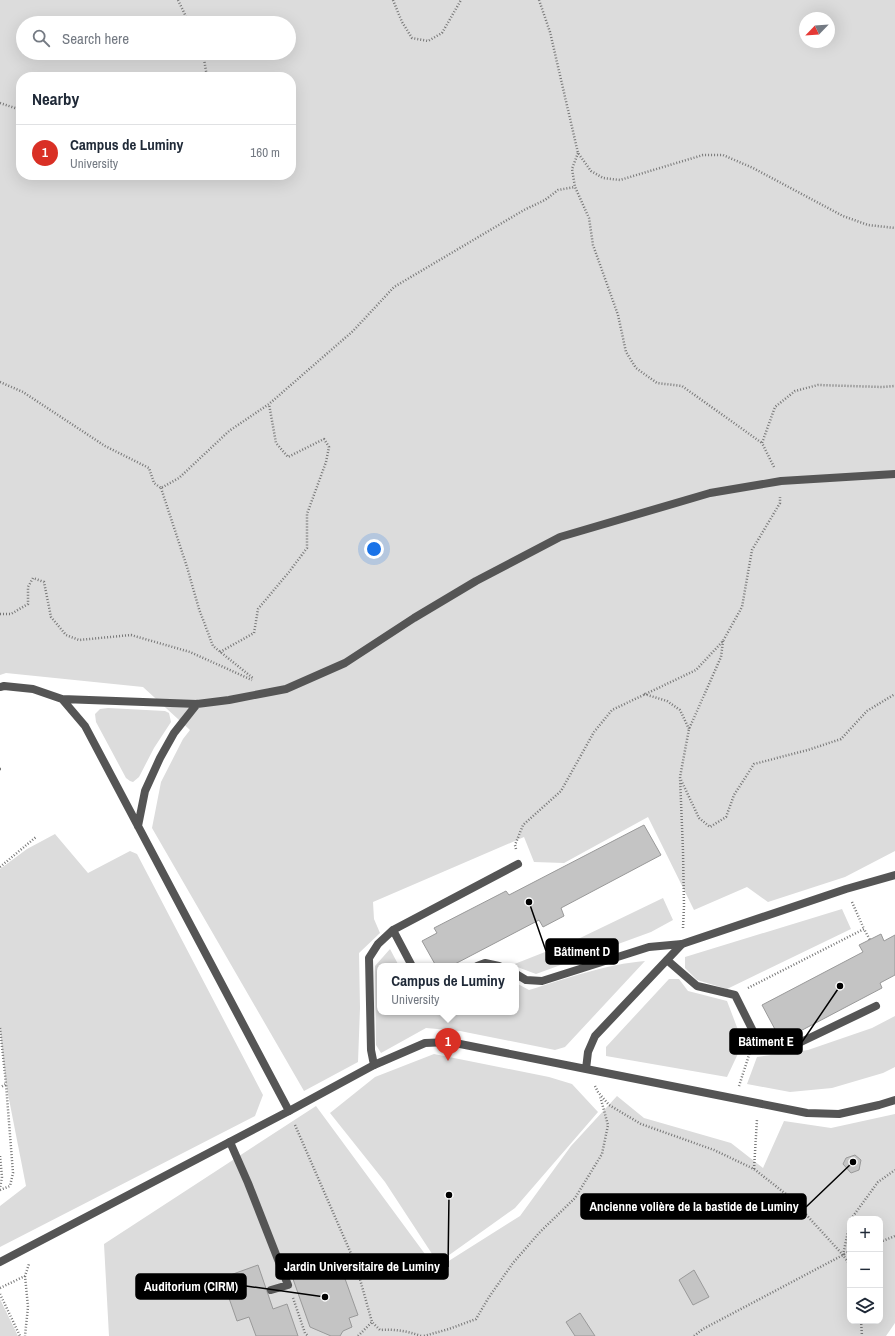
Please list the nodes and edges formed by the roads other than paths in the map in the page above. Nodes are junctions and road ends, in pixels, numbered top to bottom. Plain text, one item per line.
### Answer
1 (895, 474) edge
2 (0, 687) edge
3 (62, 699) junction
4 (197, 704) junction
5 (138, 826) junction
6 (518, 864) road end
7 (895, 875) edge
8 (393, 930) junction
9 (682, 944) junction
10 (667, 960) junction
11 (410, 963) edge
12 (519, 976) edge
13 (876, 1006) dead end
14 (374, 1066) junction
15 (586, 1069) junction
16 (895, 1100) edge
17 (289, 1111) junction
18 (230, 1142) junction
19 (0, 1262) edge
20 (271, 1290) dead end

1 - 4 street
2 - 3 street
3 - 4 street
3 - 5 street
4 - 5 street
5 - 17 street
6 - 8 street
7 - 9 street
8 - 11 street
8 - 14 street
9 - 10 street
9 - 12 street
10 - 13 street
10 - 15 street
14 - 15 street
14 - 17 street
15 - 16 street
17 - 18 street
18 - 19 street
18 - 20 street

